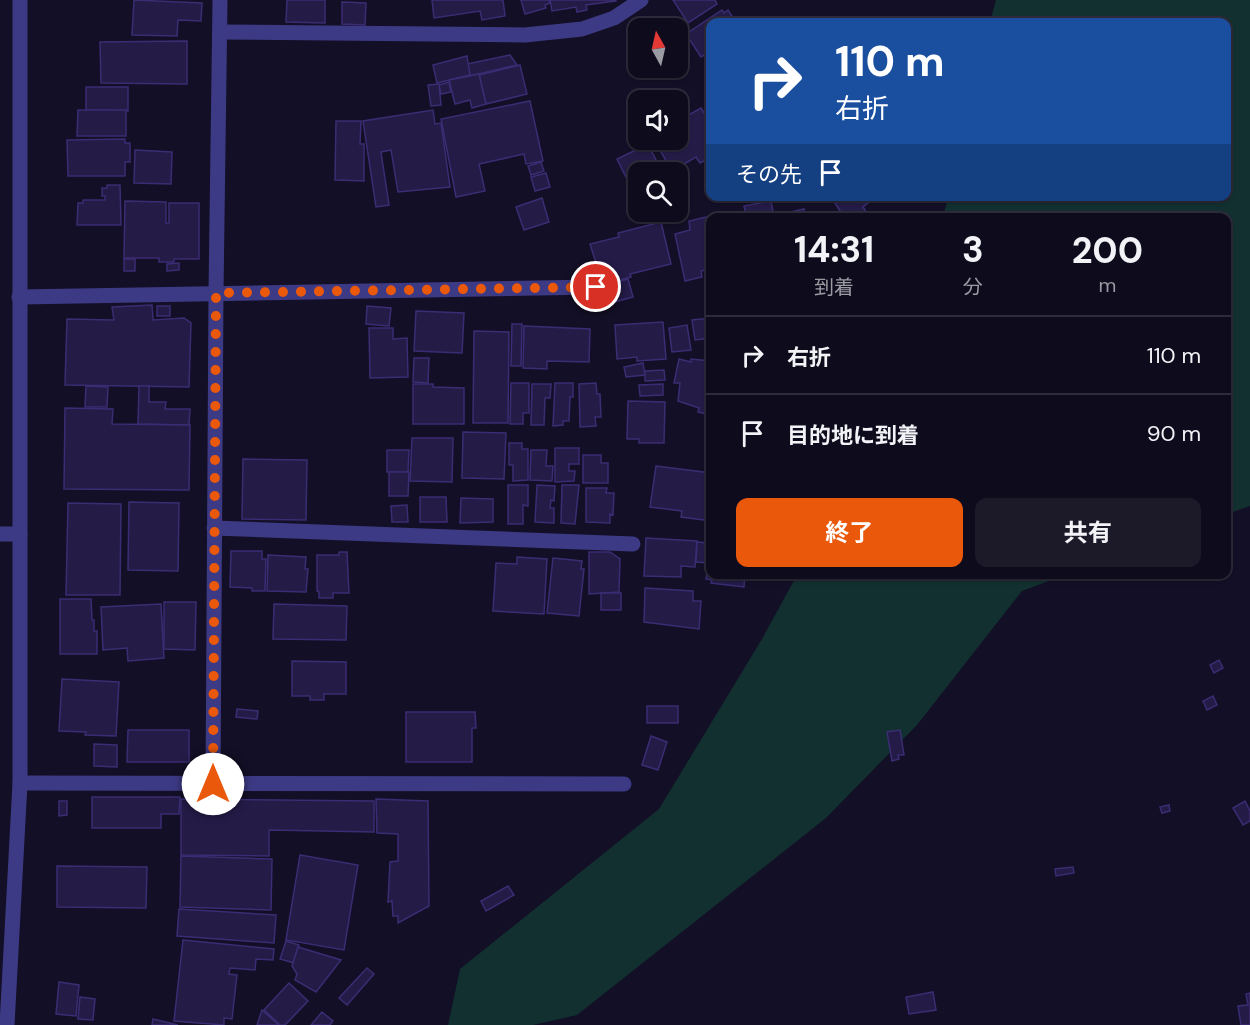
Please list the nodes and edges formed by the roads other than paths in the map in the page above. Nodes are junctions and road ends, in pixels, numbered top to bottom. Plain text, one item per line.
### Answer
1 (20, 0) edge
2 (220, 0) edge
3 (641, 0) edge
4 (220, 32) junction
5 (596, 287) dead end
6 (216, 293) junction
7 (19, 297) junction
8 (214, 528) junction
9 (0, 534) edge
10 (20, 534) junction
11 (633, 544) dead end
12 (20, 783) junction
13 (624, 783) dead end
14 (213, 784) junction
15 (7, 1025) edge

1 - 7 street
2 - 4 street
3 - 4 street
4 - 6 street
5 - 6 street
6 - 7 street
6 - 8 street
7 - 10 street
8 - 11 street
8 - 14 street
9 - 10 street
10 - 12 street
12 - 14 street
12 - 15 street
13 - 14 street

